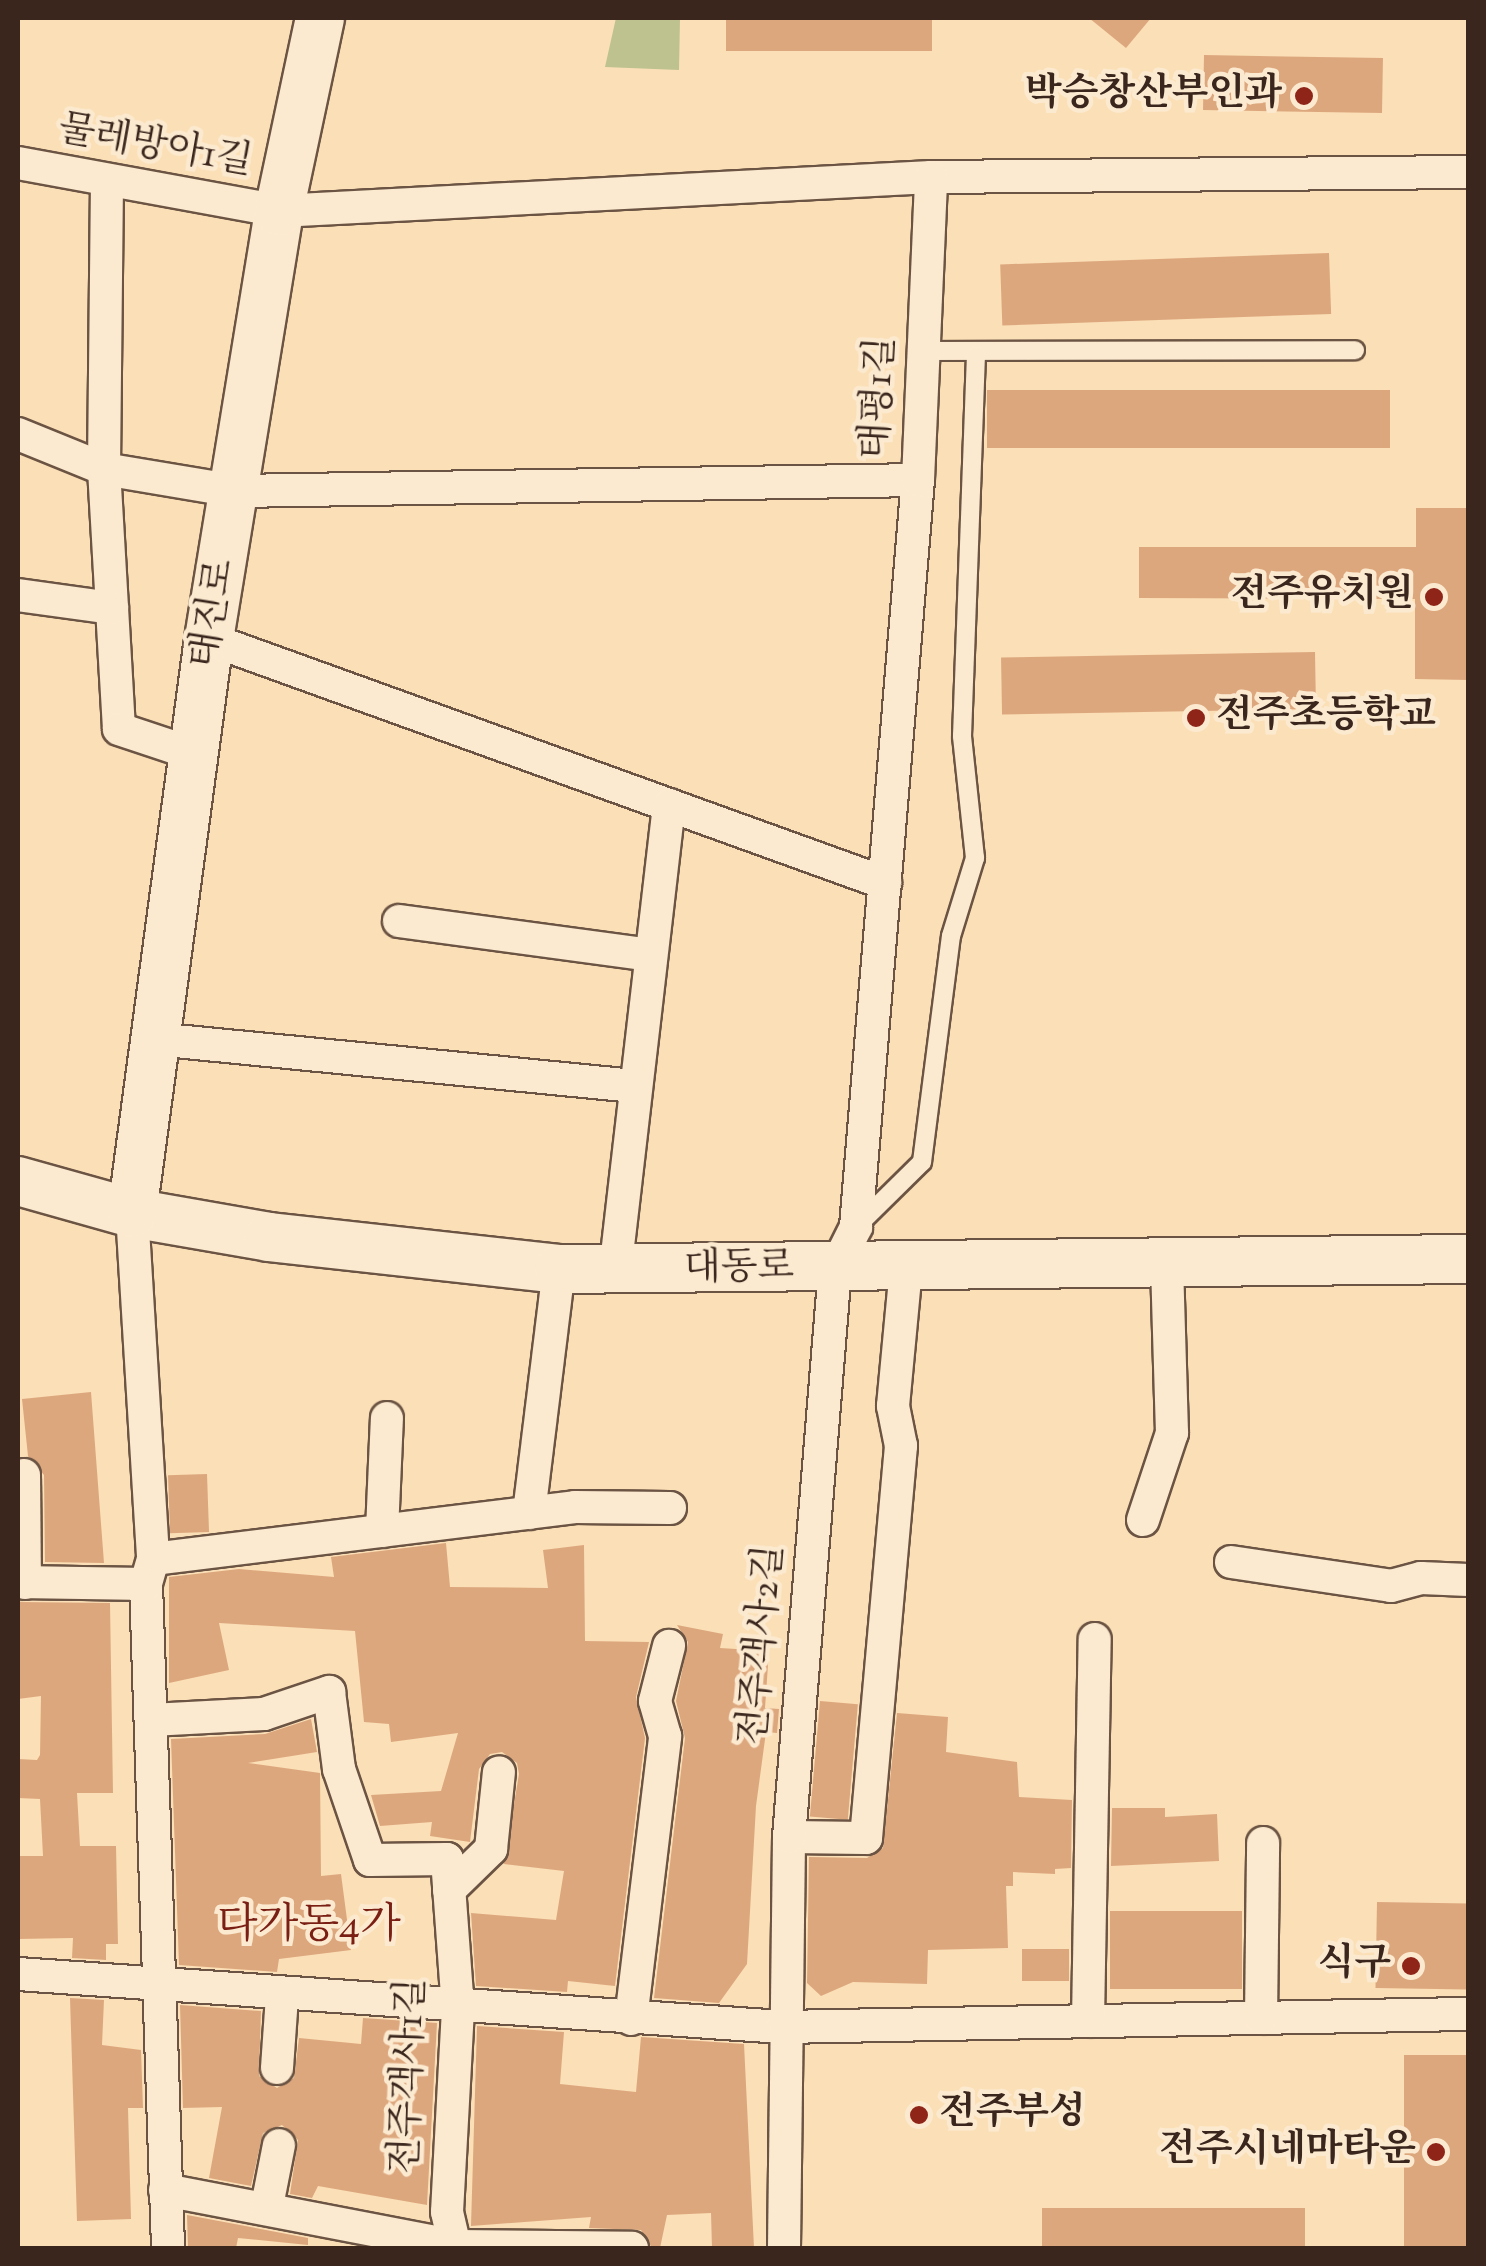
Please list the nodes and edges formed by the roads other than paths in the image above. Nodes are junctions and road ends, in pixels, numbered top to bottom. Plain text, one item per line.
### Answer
1 (320, 18) edge
2 (18, 163) edge
3 (1468, 172) edge
4 (931, 177) junction
5 (107, 181) junction
6 (279, 211) junction
7 (1356, 350) dead end
8 (924, 351) junction
9 (976, 354) junction
10 (18, 434) edge
11 (104, 469) junction
12 (918, 480) junction
13 (236, 490) junction
14 (18, 596) edge
15 (112, 608) junction
16 (209, 639) junction
17 (194, 754) junction
18 (669, 805) junction
19 (885, 883) junction
20 (400, 921) dead end
21 (652, 956) junction
22 (155, 1039) junction
23 (636, 1086) junction
24 (18, 1182) edge
25 (132, 1214) junction
26 (856, 1227) junction
27 (1468, 1260) edge
28 (1167, 1264) junction
29 (906, 1268) junction
30 (559, 1269) junction
31 (836, 1269) junction
32 (615, 1272) junction
33 (387, 1418) dead end
34 (24, 1474) dead end
35 (670, 1508) dead end
36 (528, 1513) junction
37 (1143, 1520) dead end
38 (382, 1531) junction
39 (1232, 1562) dead end
40 (149, 1572) junction
41 (1468, 1580) edge
42 (21, 1582) edge
43 (1095, 1638) dead end
44 (669, 1646) dead end
45 (151, 1720) junction
46 (499, 1772) dead end
47 (789, 1837) junction
48 (1262, 1843) dead end
49 (449, 1890) junction
50 (18, 1974) edge
51 (158, 1986) junction
52 (282, 1996) junction
53 (458, 2009) junction
54 (1468, 2014) edge
55 (632, 2018) junction
56 (1261, 2018) junction
57 (1088, 2022) junction
58 (782, 2027) junction
59 (276, 2068) dead end
60 (279, 2145) dead end
61 (165, 2190) junction
62 (267, 2206) junction
63 (454, 2246) edge
64 (168, 2248) edge
65 (512, 2248) edge
66 (632, 2248) edge
67 (784, 2248) edge

1 - 6 street, 태진로
2 - 5 street, 물레방아1길
3 - 4 street
4 - 6 street
4 - 8 street, 태평1길
5 - 6 street, 물레방아1길
5 - 11 street
6 - 13 street, 태진로
7 - 9 lane
8 - 9 lane
8 - 12 street, 태평1길
9 - 26 lane
10 - 11 street
11 - 13 street
11 - 15 street
12 - 13 street
12 - 19 street, 태평1길
13 - 16 street, 태진로
14 - 15 street
15 - 17 street
16 - 17 street, 태진로
16 - 18 street
17 - 22 street, 태진로
18 - 19 street
18 - 21 street
19 - 26 street, 태평1길
20 - 21 street
21 - 23 street
22 - 23 street
22 - 25 street, 태진로
23 - 32 street
24 - 25 street, 대동로
25 - 30 street, 대동로
25 - 40 street
26 - 31 street, 태평1길
27 - 28 street, 대동로
28 - 29 street, 대동로
28 - 37 street
29 - 31 street, 대동로
29 - 47 street
30 - 32 street, 대동로
30 - 36 street
31 - 32 street, 대동로
31 - 47 street, 전주객사2길
33 - 38 street
34 - 42 street
35 - 36 street
36 - 38 street
38 - 40 street
39 - 41 street
40 - 42 street
40 - 45 street
43 - 57 street
44 - 55 street
45 - 49 street, 전주객사1길
45 - 51 street
46 - 49 street
47 - 58 street, 전주객사2길
48 - 56 street
49 - 53 street, 전주객사1길
50 - 51 street
51 - 52 street
51 - 61 street
52 - 53 street
52 - 59 street
53 - 55 street
53 - 63 street, 전주객사1길
54 - 56 street
55 - 58 street
56 - 57 street
57 - 58 street
58 - 67 street, 전주객사2길
60 - 62 street
61 - 62 street
61 - 64 street
62 - 63 street
63 - 65 street
65 - 66 street

